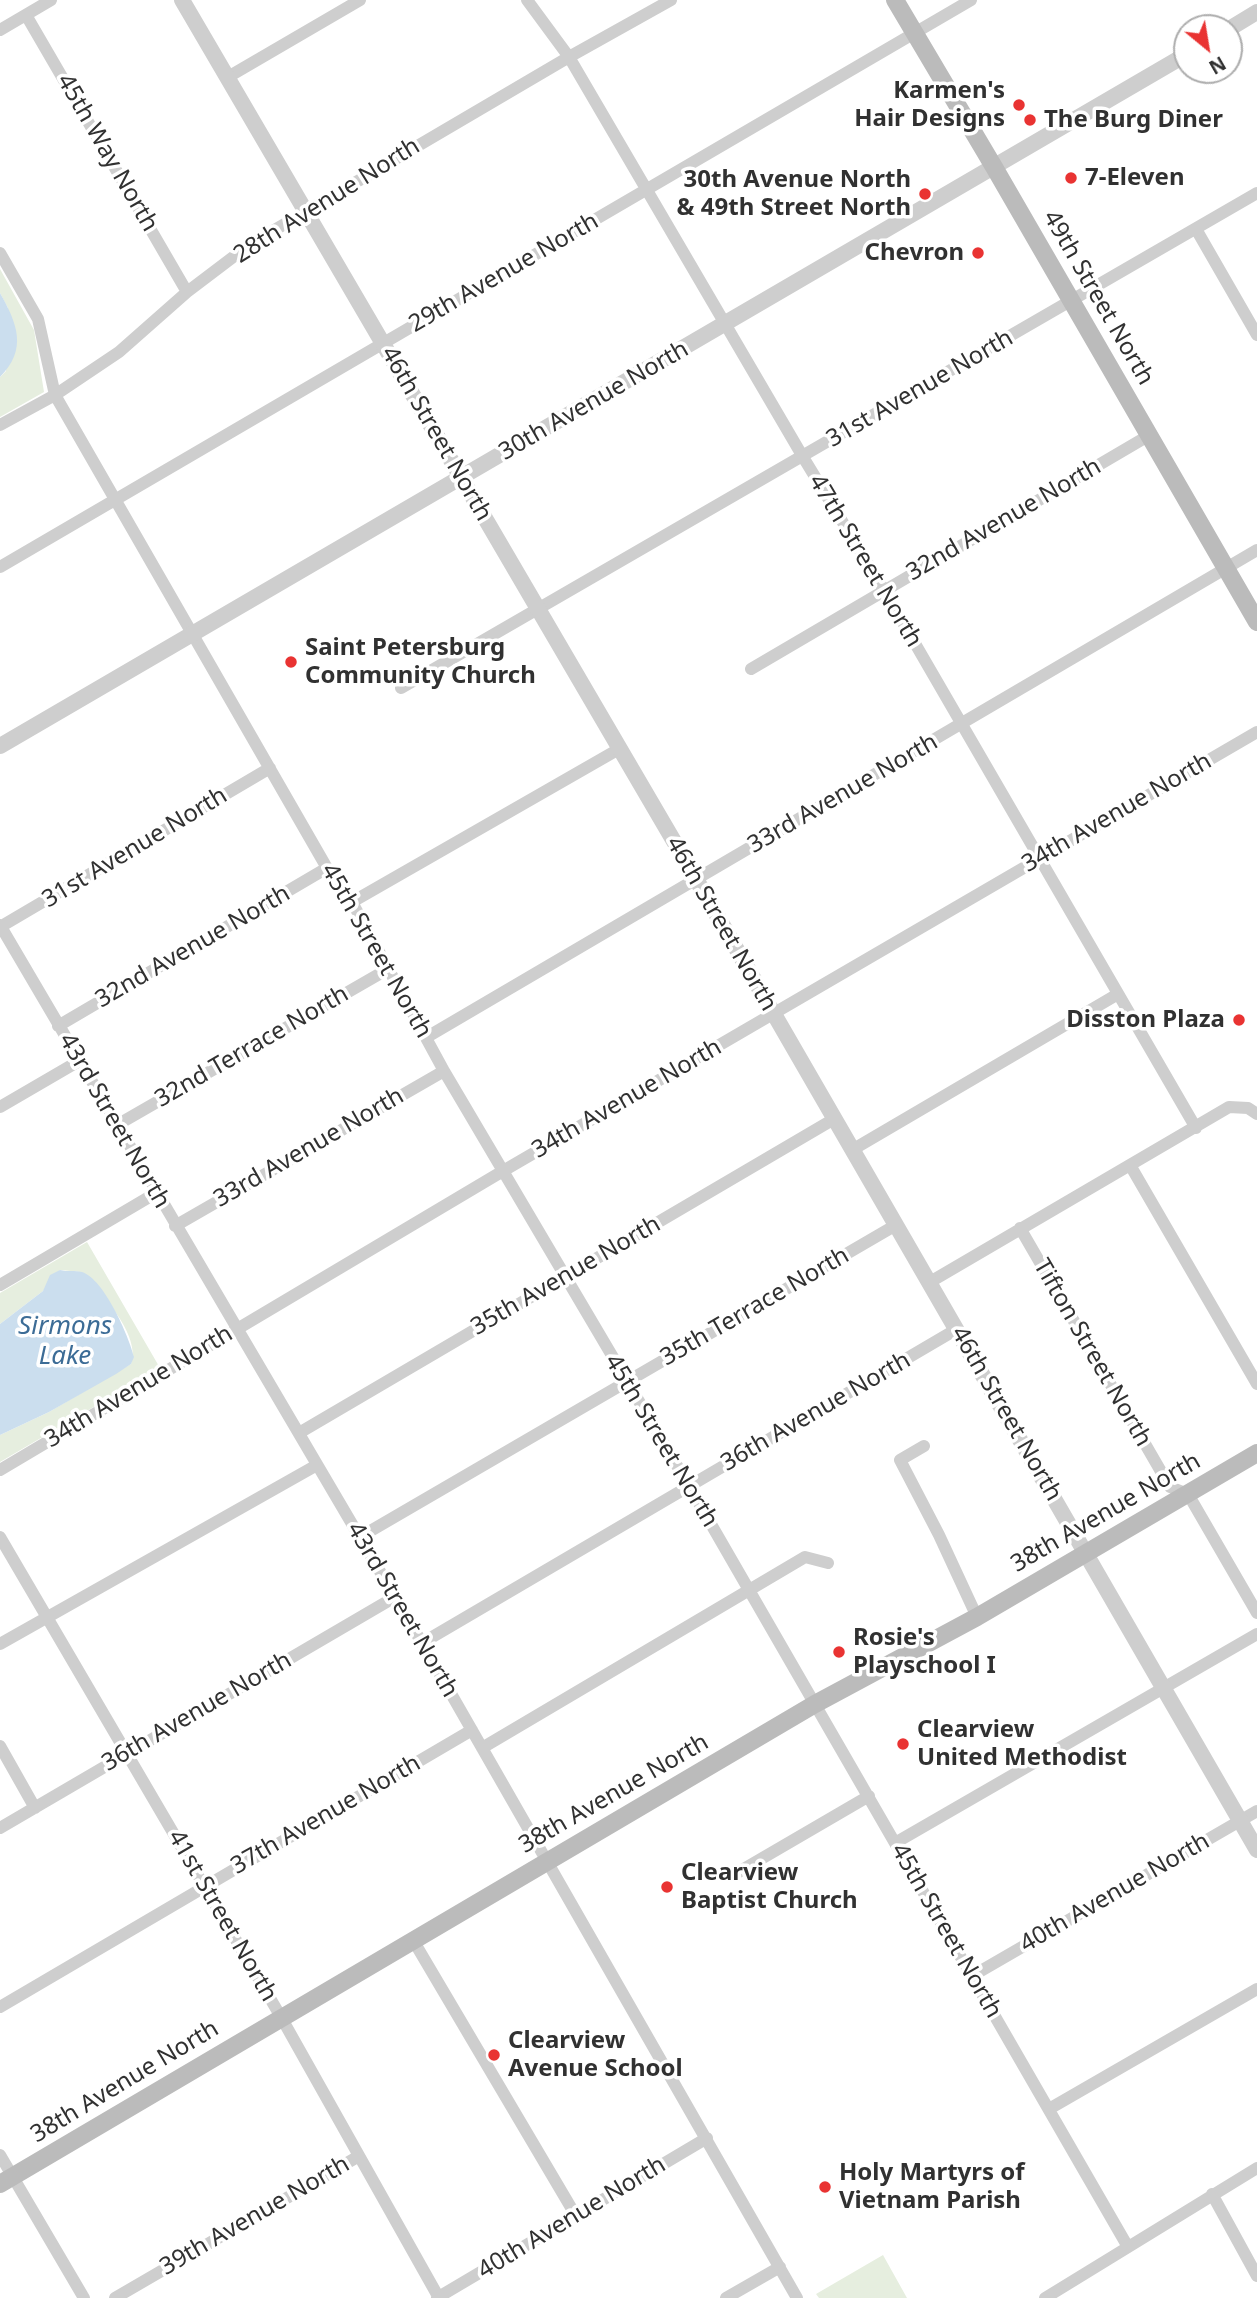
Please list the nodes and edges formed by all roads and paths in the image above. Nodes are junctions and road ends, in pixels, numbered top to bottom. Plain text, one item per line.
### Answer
1 (51, 0) edge
2 (182, 0) edge
3 (360, 0) edge
4 (527, 0) edge
5 (671, 0) edge
6 (895, 0) edge
7 (971, 0) edge
8 (26, 15) junction
9 (0, 30) edge
10 (914, 33) junction
11 (569, 57) junction
12 (1173, 62) edge
13 (228, 77) junction
14 (994, 167) junction
15 (646, 190) junction
16 (1257, 192) edge
17 (306, 211) junction
18 (1196, 229) junction
19 (0, 253) edge
20 (187, 292) junction
21 (1071, 300) junction
22 (726, 324) junction
23 (1257, 335) edge
24 (383, 344) junction
25 (55, 395) junction
26 (0, 425) edge
27 (1148, 436) junction
28 (803, 457) junction
29 (461, 478) junction
30 (115, 500) junction
31 (1257, 550) edge
32 (0, 567) edge
33 (1226, 568) junction
34 (884, 590) junction
35 (538, 610) junction
36 (1257, 622) edge
37 (194, 635) junction
38 (751, 669) dead end
39 (401, 688) dead end
40 (961, 725) junction
41 (1257, 732) edge
42 (0, 746) edge
43 (619, 749) junction
44 (270, 768) junction
45 (1040, 858) junction
46 (327, 868) junction
47 (696, 879) junction
48 (352, 902) junction
49 (0, 927) edge
50 (388, 969) junction
51 (1118, 994) junction
52 (773, 1015) junction
53 (58, 1026) junction
54 (427, 1037) junction
55 (79, 1061) junction
56 (444, 1071) junction
57 (0, 1107) edge
58 (1253, 1111) edge
59 (834, 1119) junction
60 (117, 1125) junction
61 (1196, 1128) junction
62 (852, 1150) junction
63 (1130, 1166) junction
64 (503, 1171) junction
65 (156, 1193) junction
66 (896, 1225) junction
67 (175, 1226) junction
68 (1020, 1228) junction
69 (564, 1277) junction
70 (930, 1282) junction
71 (0, 1285) edge
72 (237, 1328) junction
73 (957, 1329) junction
74 (626, 1381) junction
75 (1257, 1384) edge
76 (299, 1433) junction
77 (925, 1446) dead end
78 (1257, 1453) edge
79 (317, 1465) junction
80 (0, 1470) edge
81 (689, 1486) junction
82 (1188, 1494) junction
83 (0, 1537) edge
84 (360, 1538) junction
85 (1087, 1553) junction
86 (828, 1563) dead end
87 (749, 1591) junction
88 (395, 1597) junction
89 (1257, 1613) edge
90 (47, 1617) junction
91 (977, 1617) junction
92 (1257, 1634) edge
93 (422, 1643) junction
94 (0, 1644) edge
95 (1164, 1687) junction
96 (815, 1704) junction
97 (471, 1730) junction
98 (0, 1746) edge
99 (482, 1748) junction
100 (127, 1754) junction
101 (869, 1796) junction
102 (35, 1808) junction
103 (1257, 1811) edge
104 (1240, 1821) junction
105 (0, 1828) edge
106 (895, 1843) junction
107 (1257, 1850) edge
108 (547, 1862) junction
109 (730, 1877) dead end
110 (204, 1885) junction
111 (413, 1940) junction
112 (972, 1976) junction
113 (1257, 1989) edge
114 (0, 2007) edge
115 (281, 2017) junction
116 (1049, 2109) junction
117 (707, 2138) junction
118 (0, 2155) edge
119 (359, 2155) junction
120 (1257, 2168) edge
121 (6, 2181) edge
122 (1212, 2194) junction
123 (576, 2216) junction
124 (1128, 2247) junction
125 (780, 2267) junction
126 (1257, 2276) edge
127 (84, 2298) edge
128 (115, 2298) edge
129 (438, 2298) edge
130 (726, 2298) edge
131 (797, 2298) edge
132 (1045, 2298) edge

1 - 8 street
2 - 13 street, 46th Street North
3 - 13 street
4 - 11 street, 47th Street North
5 - 11 street, 28th Avenue North
6 - 10 main road, 49th Street North
7 - 10 street, 29th Avenue North
8 - 9 street
8 - 20 street, 45th Way North
10 - 14 main road, 49th Street North
10 - 15 street, 29th Avenue North
11 - 15 street, 47th Street North
11 - 17 street, 28th Avenue North
12 - 14 street, 30th Avenue North
13 - 17 street, 46th Street North
14 - 21 main road, 49th Street North
14 - 22 street, 30th Avenue North
15 - 22 street, 47th Street North
15 - 24 street, 29th Avenue North
16 - 18 street, 31st Avenue North
17 - 20 street, 28th Avenue North
17 - 24 street, 46th Street North
18 - 21 street, 31st Avenue North
18 - 23 street
19 - 25 street, 45th Street North
20 - 25 street, 28th Avenue North
21 - 27 main road, 49th Street North
21 - 28 street, 31st Avenue North
22 - 28 street, 47th Street North
22 - 29 street, 30th Avenue North
24 - 29 street, 46th Street North
24 - 30 street, 29th Avenue North
25 - 26 street, 28th Avenue North
25 - 30 street, 45th Street North
27 - 33 main road, 49th Street North
27 - 34 street, 32nd Avenue North
28 - 34 street, 47th Street North
28 - 35 street, 31st Avenue North
29 - 35 street, 46th Street North
29 - 37 street, 30th Avenue North
30 - 32 street, 29th Avenue North
30 - 37 street, 45th Street North
31 - 33 street, 33rd Avenue North
33 - 36 main road, 49th Street North
33 - 40 street, 33rd Avenue North
34 - 38 street, 32nd Avenue North
34 - 40 street, 47th Street North
35 - 39 street, 31st Avenue North
35 - 43 street, 46th Street North
37 - 42 street, 30th Avenue North
37 - 44 street, 45th Street North
40 - 45 street, 47th Street North
40 - 47 street, 33rd Avenue North
41 - 45 street, 34th Avenue North
43 - 47 street, 46th Street North
43 - 48 street
44 - 46 street, 45th Street North
44 - 49 street, 31st Avenue North
45 - 51 street, 47th Street North
45 - 52 street, 34th Avenue North
46 - 48 street, 45th Street North
46 - 53 street, 32nd Avenue North
47 - 52 street, 46th Street North
47 - 54 street, 33rd Avenue North
48 - 50 street, 45th Street North
49 - 53 street, 43rd Street North
50 - 54 street, 45th Street North
50 - 60 street, 32nd Terrace North
51 - 61 street, 47th Street North
51 - 62 street
52 - 59 street, 46th Street North
52 - 64 street, 34th Avenue North
53 - 55 street, 43rd Street North
54 - 56 street, 45th Street North
55 - 57 street
55 - 60 street, 43rd Street North
56 - 64 street, 45th Street North
56 - 67 street, 33rd Avenue North
58 - 61 street
59 - 62 street, 46th Street North
59 - 69 street, 35th Avenue North
60 - 65 street, 43rd Street North
61 - 63 street
62 - 66 street, 46th Street North
63 - 68 street
63 - 75 street
64 - 69 street, 45th Street North
64 - 72 street, 34th Avenue North
65 - 67 street, 43rd Street North
65 - 71 street
66 - 70 street, 46th Street North
66 - 74 street, 35th Terrace North
67 - 72 street, 43rd Street North
68 - 70 street
68 - 82 street, Tifton Street North
69 - 74 street, 45th Street North
69 - 76 street, 35th Avenue North
70 - 73 street, 46th Street North
72 - 76 street, 43rd Street North
72 - 80 street, 34th Avenue North
73 - 81 street, 36th Avenue North
73 - 85 street, 46th Street North
74 - 81 street, 45th Street North
74 - 84 street, 35th Terrace North
76 - 79 street, 43rd Street North
77 - 91 street
78 - 82 main road, 38th Avenue North
79 - 84 street, 43rd Street North
79 - 90 street
81 - 87 street, 45th Street North
81 - 93 street, 36th Avenue North
82 - 85 main road, 38th Avenue North
82 - 89 street, Tifton Street North
83 - 90 street, 41st Street North
84 - 88 street, 43rd Street North
85 - 91 main road, 38th Avenue North
85 - 95 street, 46th Street North
86 - 87 street
87 - 96 street, 45th Street North
87 - 99 street
88 - 93 street, 43rd Street North
88 - 100 street, 36th Avenue North
90 - 94 street
90 - 100 street, 41st Street North
91 - 96 main road, 38th Avenue North
92 - 95 street
93 - 97 street, 43rd Street North
95 - 104 street, 46th Street North
95 - 106 street
96 - 101 street, 45th Street North
96 - 108 main road, 38th Avenue North
97 - 99 street, 43rd Street North
97 - 110 street, 37th Avenue North
98 - 102 street
99 - 108 street, 43rd Street North
100 - 102 street, 36th Avenue North
100 - 110 street, 41st Street North
101 - 106 street, 45th Street North
101 - 109 street
102 - 105 street, 36th Avenue North
103 - 104 street, 40th Avenue North
104 - 107 street, 46th Street North
104 - 112 street, 40th Avenue North
106 - 112 street, 45th Street North
108 - 111 main road, 38th Avenue North
108 - 117 street, 43rd Street North
110 - 114 street, 37th Avenue North
110 - 115 street, 41st Street North
111 - 115 main road, 38th Avenue North
111 - 123 street
112 - 116 street, 45th Street North
113 - 116 street
115 - 119 street, 41st Street North
115 - 121 main road, 38th Avenue North
116 - 124 street, 45th Street North
117 - 123 street, 40th Avenue North
117 - 125 street, 43rd Street North
118 - 121 street
119 - 128 street, 39th Avenue North
119 - 129 street, 41st Street North
120 - 122 street
121 - 127 street
122 - 124 street
122 - 126 street
123 - 129 street, 40th Avenue North
124 - 132 street
125 - 130 street
125 - 131 street, 43rd Street North

